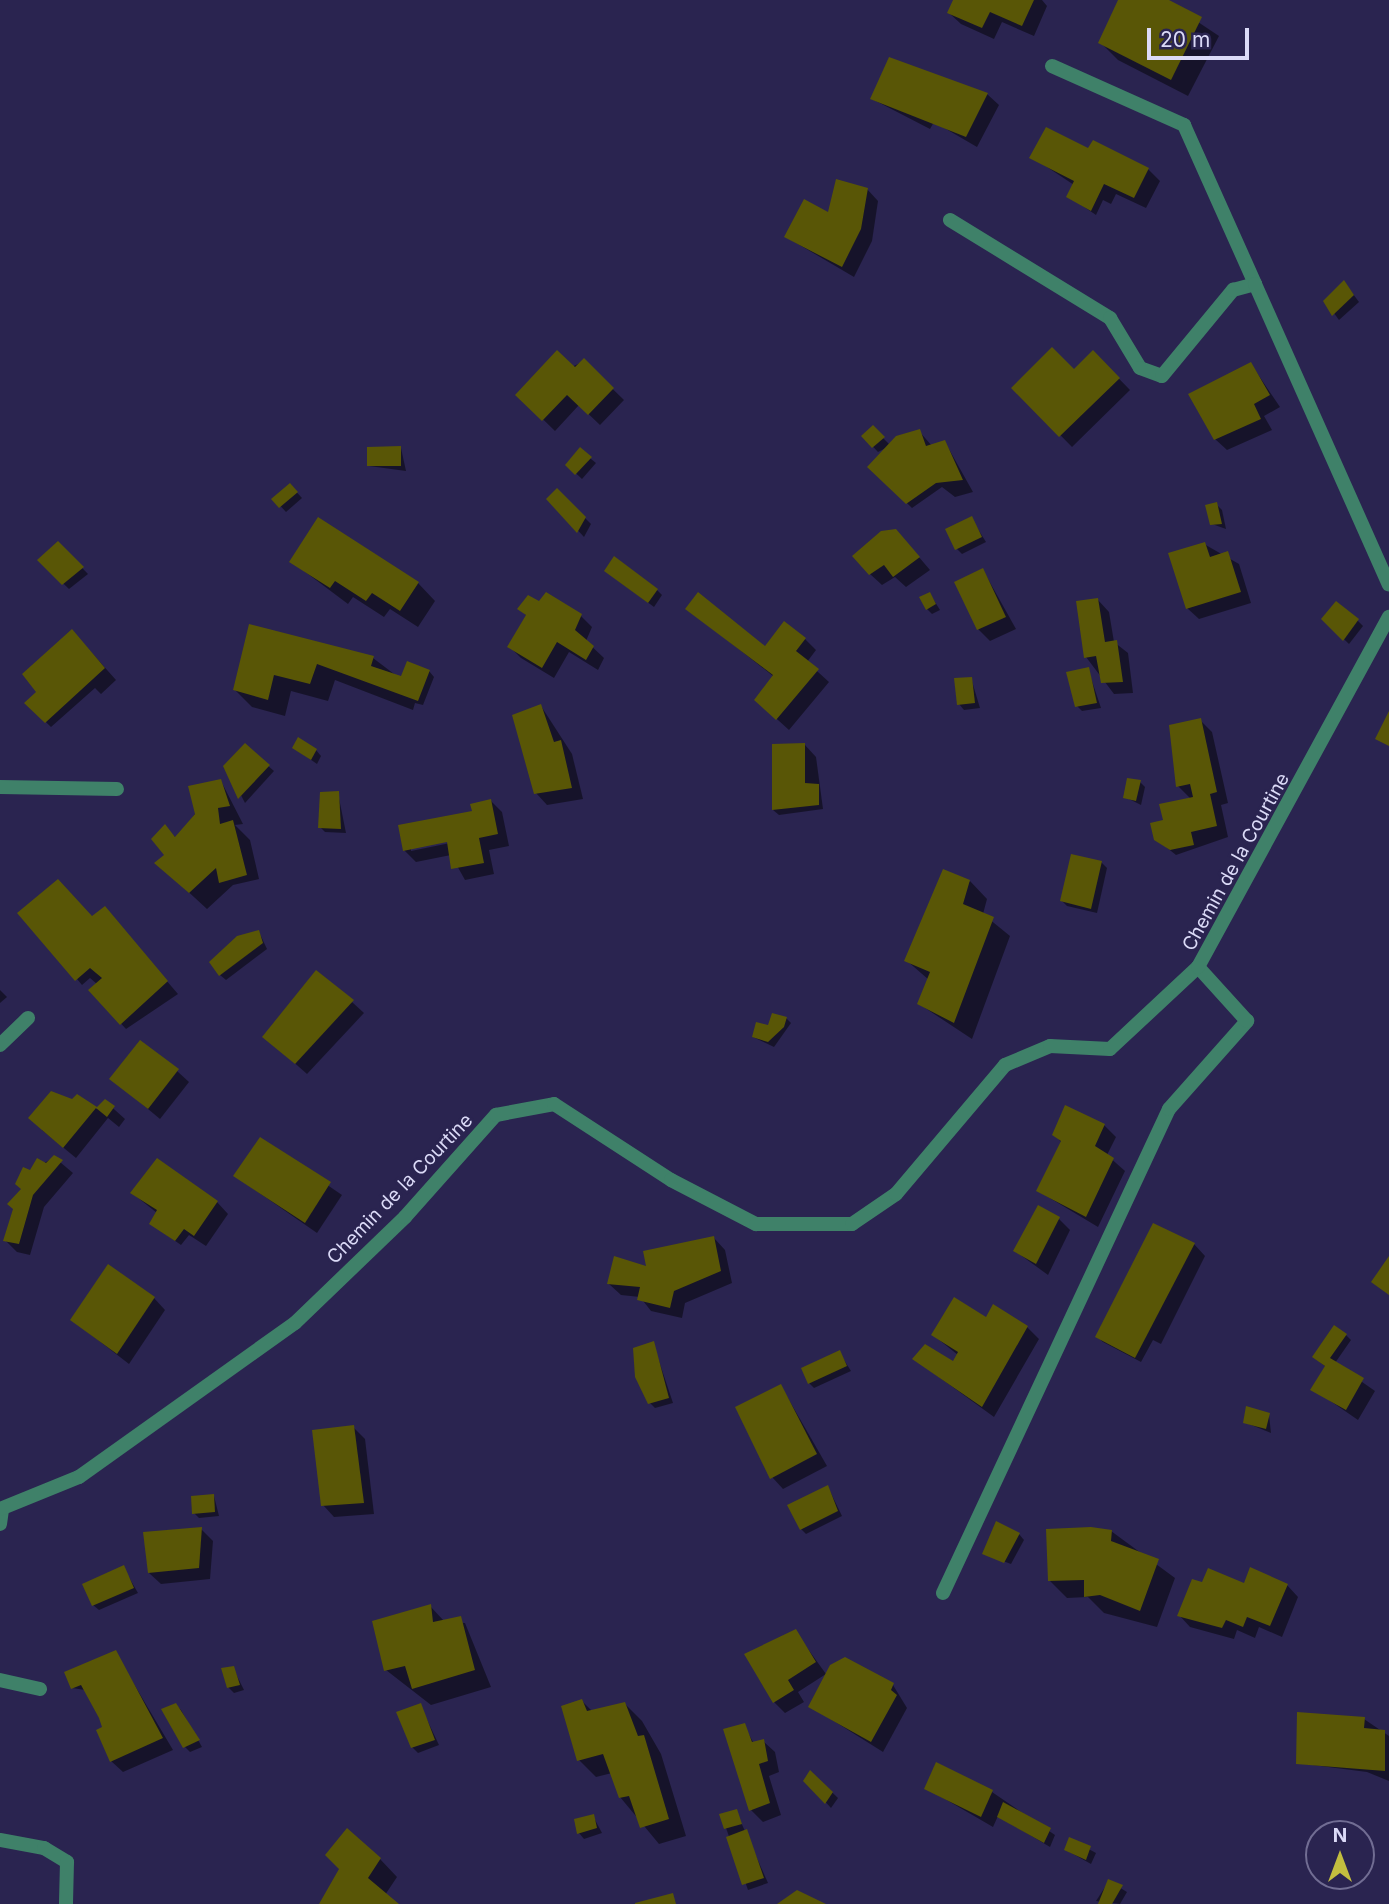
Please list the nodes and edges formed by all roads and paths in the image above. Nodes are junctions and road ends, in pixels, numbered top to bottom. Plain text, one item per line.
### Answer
1 (1052, 66) dead end
2 (950, 220) dead end
3 (1255, 284) junction
4 (1389, 585) edge
5 (1389, 617) edge
6 (0, 787) edge
7 (117, 789) dead end
8 (1199, 967) junction
9 (28, 1018) dead end
10 (0, 1045) edge
11 (1, 1509) edge
12 (0, 1524) edge
13 (943, 1593) dead end
14 (0, 1680) edge
15 (40, 1689) dead end
16 (0, 1840) edge
17 (66, 1904) edge

1 - 3 street
2 - 3 street
3 - 4 street
5 - 8 street, Chemin de la Courtine
6 - 7 street
8 - 11 street, Chemin de la Courtine
8 - 13 street
9 - 10 street
11 - 12 street
14 - 15 street
16 - 17 street

